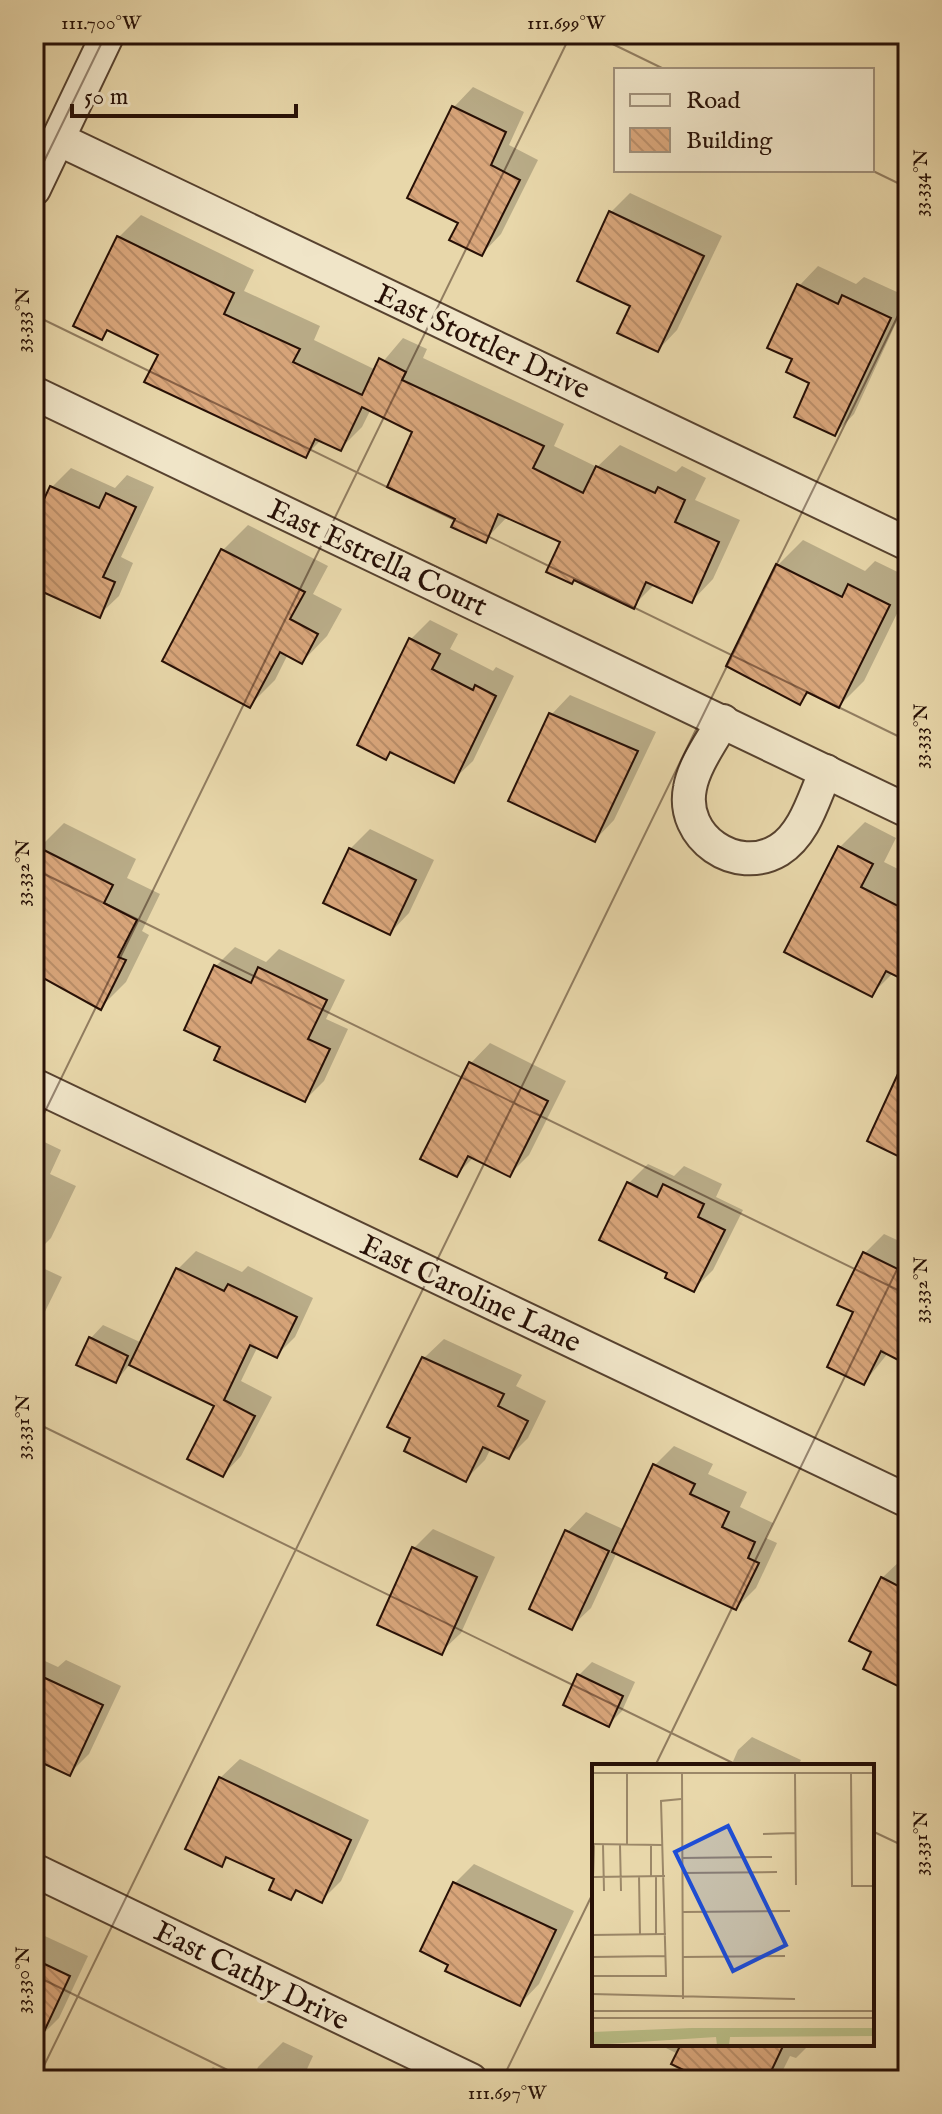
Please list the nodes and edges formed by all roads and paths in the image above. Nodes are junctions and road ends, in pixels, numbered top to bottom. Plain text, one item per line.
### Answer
1 (108, 34) edge
2 (58, 139) junction
3 (34, 189) edge
4 (34, 393) edge
5 (908, 544) edge
6 (723, 721) junction
7 (826, 771) junction
8 (908, 811) edge
9 (34, 1085) edge
10 (908, 1501) edge
11 (34, 1870) edge
12 (471, 2080) edge

1 - 2 street
2 - 3 street
2 - 5 street, East Stottler Drive
4 - 6 street, East Estrella Court
6 - 7 street, East Estrella Court
6 - 7 street
7 - 8 street, East Estrella Court
9 - 10 street, East Caroline Lane
11 - 12 street, East Cathy Drive

